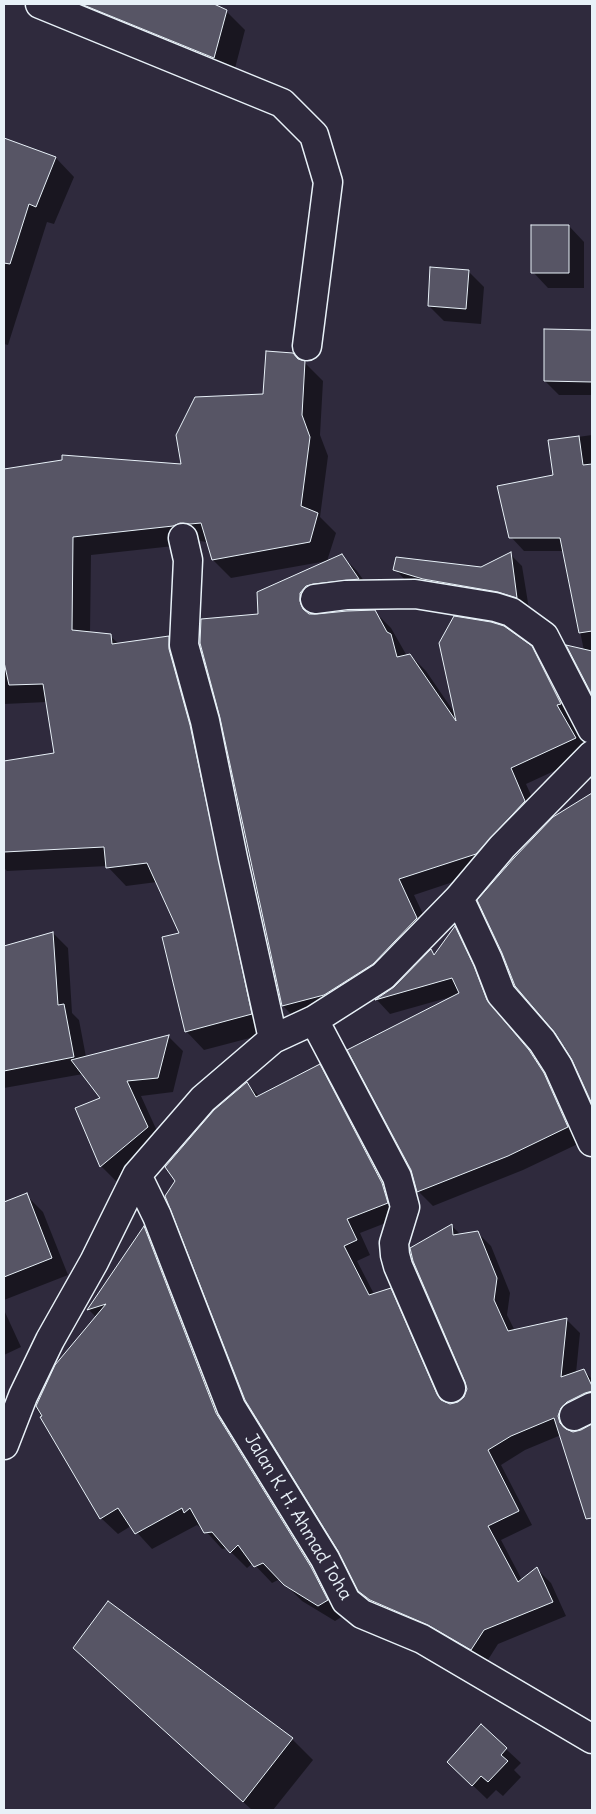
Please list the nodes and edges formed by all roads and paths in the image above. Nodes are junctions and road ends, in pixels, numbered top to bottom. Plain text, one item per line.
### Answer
1 (40, 4) edge
2 (308, 346) dead end
3 (183, 538) dead end
4 (316, 599) dead end
5 (592, 728) edge
6 (592, 755) edge
7 (459, 898) junction
8 (314, 1020) junction
9 (273, 1040) junction
10 (592, 1142) edge
11 (137, 1175) junction
12 (451, 1388) dead end
13 (4, 1445) edge
14 (592, 1739) edge

1 - 2 street
3 - 9 street
4 - 5 street
6 - 7 street
7 - 8 street
7 - 10 street
8 - 9 street
8 - 12 street
9 - 11 street
11 - 13 street
11 - 14 street, Jalan K. H. Ahmad Toha

